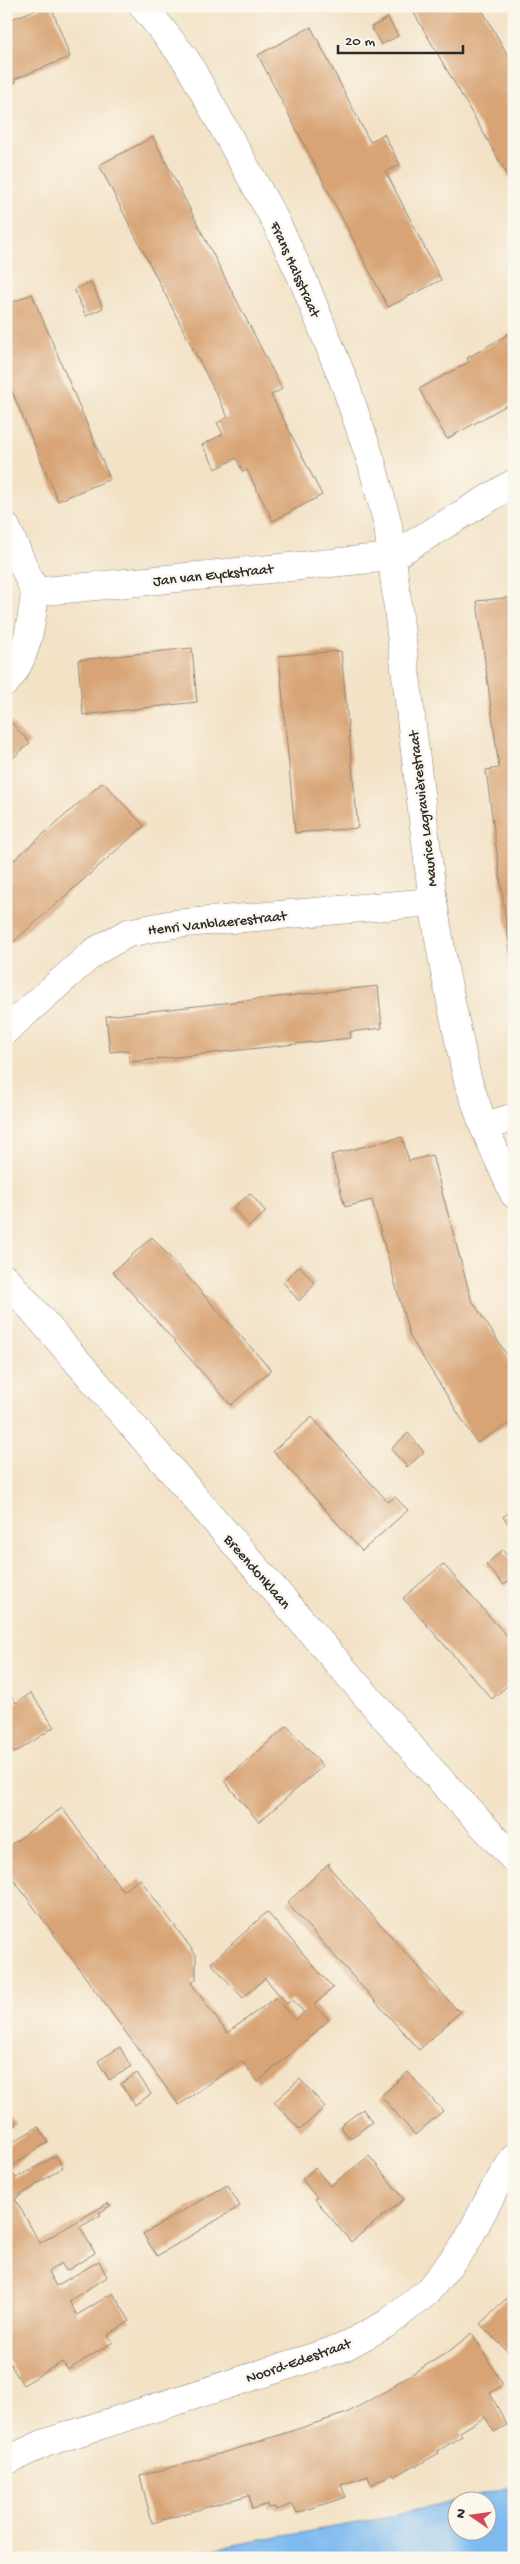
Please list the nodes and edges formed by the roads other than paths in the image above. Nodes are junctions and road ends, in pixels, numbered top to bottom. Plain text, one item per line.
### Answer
1 (143, 6) edge
2 (514, 483) edge
3 (6, 527) edge
4 (391, 557) junction
5 (35, 592) junction
6 (6, 682) edge
7 (433, 902) junction
8 (6, 1030) edge
9 (514, 1117) edge
10 (484, 1127) junction
11 (514, 1194) edge
12 (6, 1279) edge
13 (514, 1859) edge
14 (514, 2158) edge
15 (6, 2460) edge

1 - 4 street, Frans Halsstraat
2 - 4 street
3 - 5 street
4 - 5 street, Jan van Eyckstraat
4 - 7 street, Maurice Lagravièrestraat
5 - 6 street
7 - 8 street, Henri Vanblaerestraat
7 - 10 street, Maurice Lagravièrestraat
9 - 10 street
10 - 11 street, Maurice Lagravièrestraat
12 - 13 street, Breendonklaan
14 - 15 street, Noord-Edestraat

